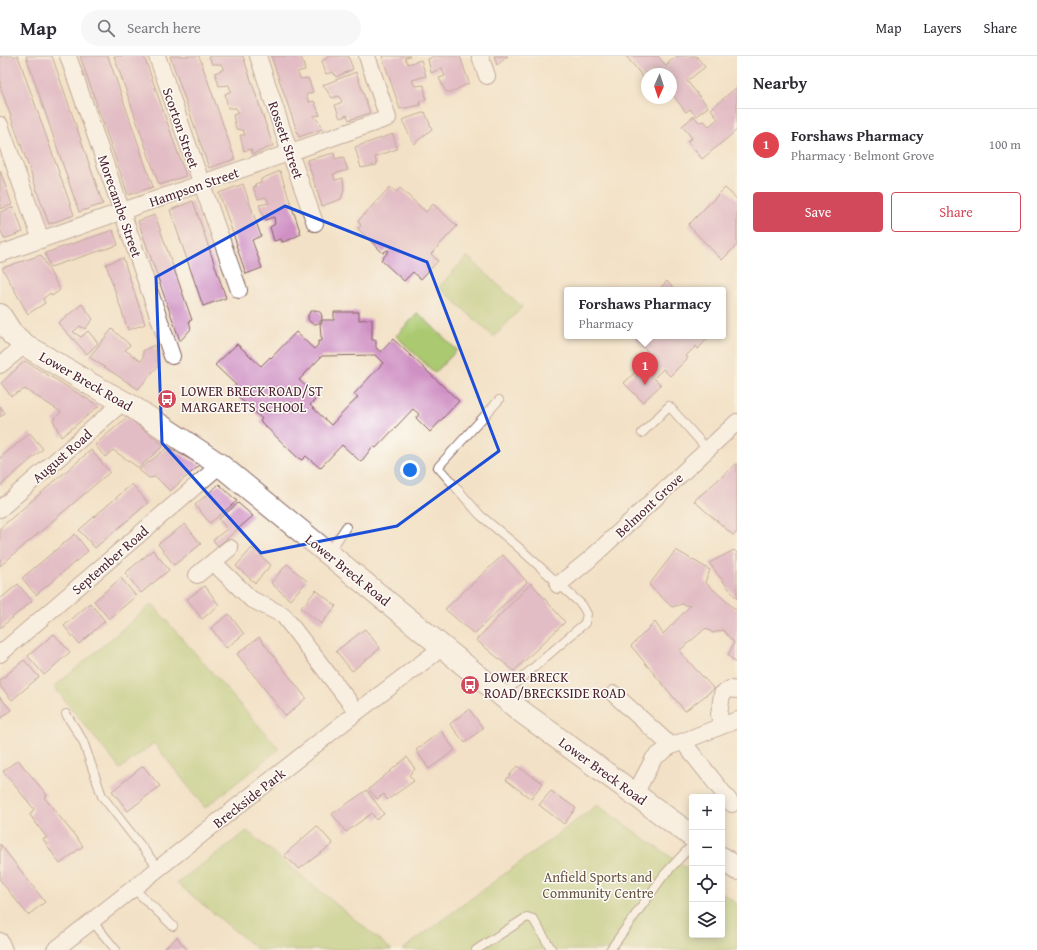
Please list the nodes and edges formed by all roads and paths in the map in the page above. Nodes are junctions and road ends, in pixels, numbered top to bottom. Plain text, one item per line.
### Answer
1 (68, 56) edge
2 (157, 56) edge
3 (258, 56) edge
4 (367, 56) edge
5 (480, 56) edge
6 (487, 76) dead end
7 (0, 124) edge
8 (290, 153) junction
9 (201, 184) junction
10 (122, 212) junction
11 (315, 223) dead end
12 (40, 240) junction
13 (0, 254) edge
14 (239, 290) dead end
15 (0, 315) edge
16 (25, 345) junction
17 (172, 356) dead end
18 (0, 365) edge
19 (499, 400) dead end
20 (123, 402) junction
21 (737, 422) edge
22 (642, 433) dead end
23 (708, 450) junction
24 (220, 466) junction
25 (0, 508) edge
26 (346, 527) dead end
27 (230, 548) dead end
28 (329, 554) junction
29 (213, 562) junction
30 (196, 575) dead end
31 (558, 585) junction
32 (443, 647) junction
33 (0, 654) edge
34 (737, 690) edge
35 (614, 694) dead end
36 (502, 695) junction
37 (357, 712) junction
38 (66, 714) dead end
39 (730, 723) edge
40 (677, 744) junction
41 (635, 794) junction
42 (732, 804) dead end
43 (689, 834) edge
44 (689, 848) edge
45 (725, 860) edge
46 (159, 869) junction
47 (737, 869) edge
48 (133, 888) junction
49 (92, 921) junction
50 (173, 926) dead end
51 (0, 941) edge
52 (4, 950) edge
53 (55, 950) edge
54 (116, 950) edge
55 (476, 950) edge
56 (552, 950) edge
57 (610, 950) edge

1 - 10 street, Morecambe Street
2 - 9 street, Scorton Street
3 - 8 street, Rossett Street
4 - 8 street, Hampson Street
5 - 6 street
7 - 12 street
8 - 9 street, Hampson Street
8 - 11 street, Rossett Street
9 - 10 street, Hampson Street
9 - 14 street, Scorton Street
10 - 12 street, Hampson Street
10 - 17 street, Morecambe Street
12 - 13 street, Hampson Street
15 - 16 street, Lower Breck Road
16 - 18 street
16 - 20 street, Lower Breck Road
19 - 31 lane
20 - 24 street, Lower Breck Road
20 - 25 street, August Road
21 - 23 street, Belmont Grove
22 - 23 lane
23 - 31 street, Belmont Grove
24 - 28 street, Lower Breck Road
24 - 33 street, September Road
26 - 28 lane
27 - 29 street
28 - 32 street, Lower Breck Road
29 - 30 street
29 - 37 street
31 - 36 lane
32 - 36 street, Lower Breck Road
32 - 37 street, Breckside Park
34 - 39 street
35 - 40 street
36 - 41 street, Lower Breck Road
37 - 46 street, Breckside Park
38 - 46 lane
39 - 40 street
40 - 41 street
40 - 42 street
41 - 43 street, Lower Breck Road
44 - 57 lane
45 - 47 street
46 - 48 street, Breckside Park
48 - 49 street, Breckside Park
48 - 50 lane
49 - 53 street, Breckside Park
49 - 54 lane
51 - 52 street
55 - 56 lane

